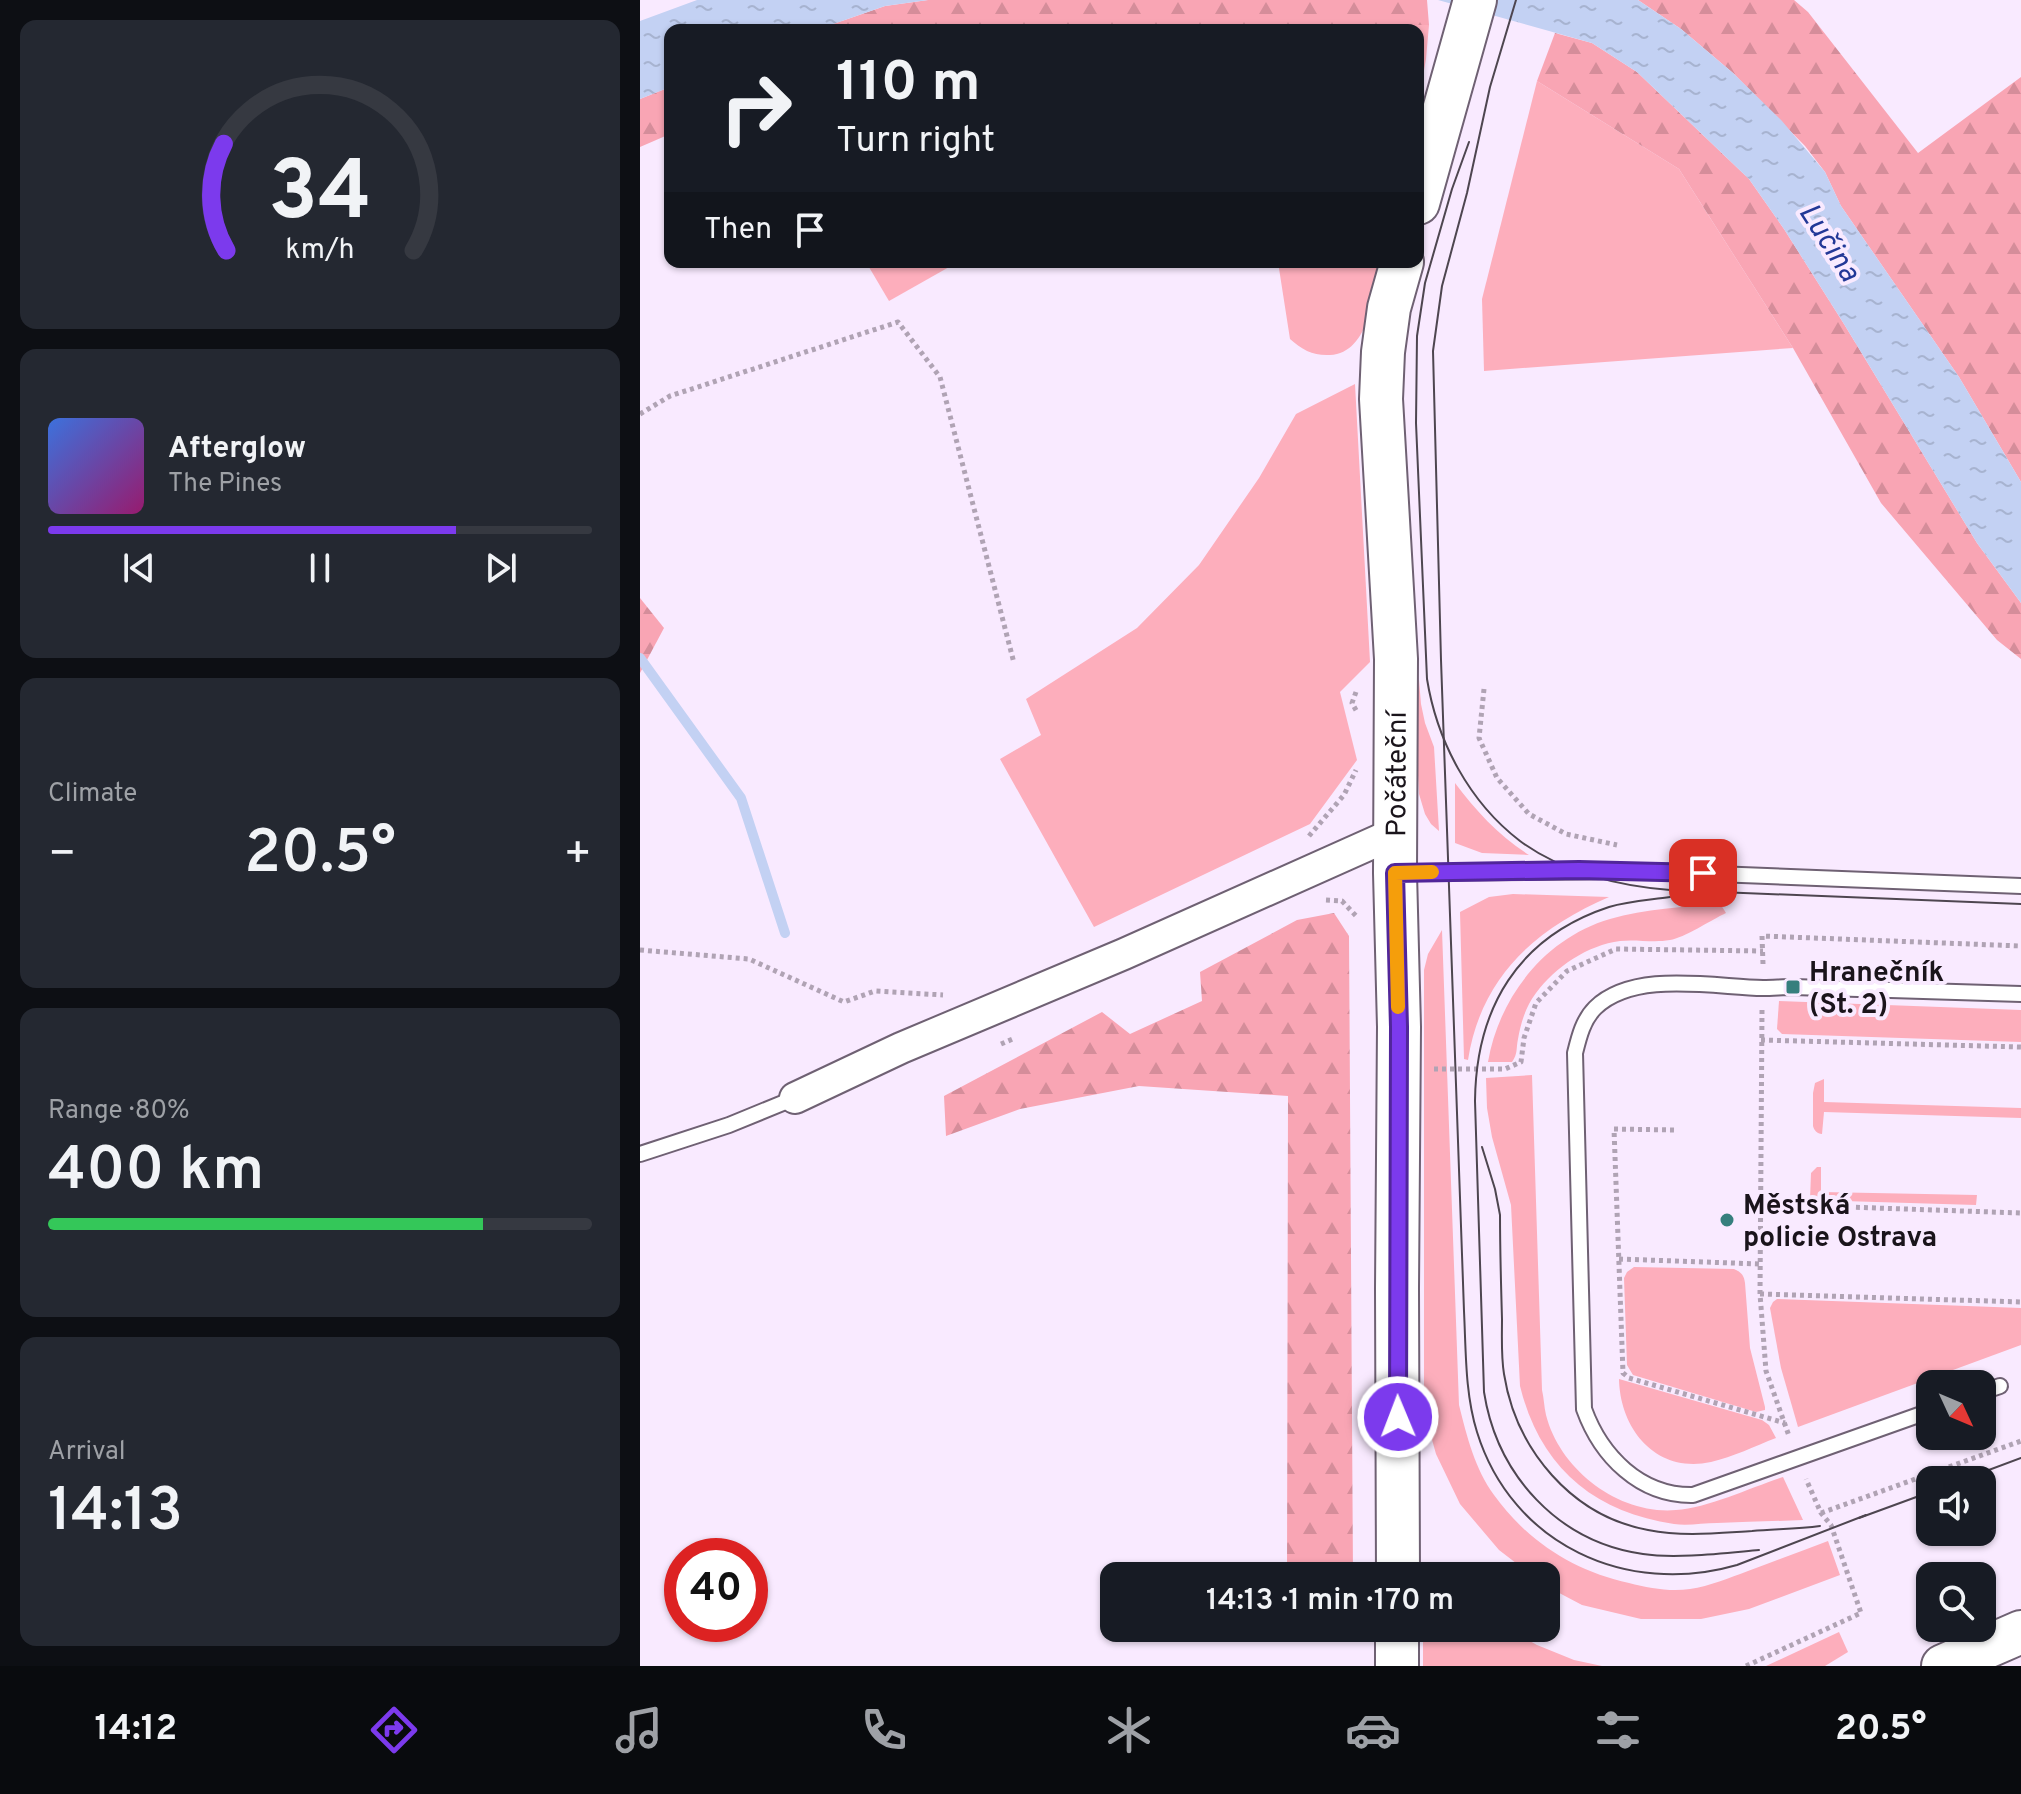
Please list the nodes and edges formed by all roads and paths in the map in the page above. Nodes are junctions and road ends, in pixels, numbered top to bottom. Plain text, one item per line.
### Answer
1 (1475, 0) edge
2 (1424, 181) edge
3 (1400, 268) edge
4 (640, 414) edge
5 (1396, 659) junction
6 (1014, 663) dead end
7 (1484, 689) dead end
8 (1359, 715) dead end
9 (1362, 759) dead end
10 (1305, 841) dead end
11 (1628, 848) dead end
12 (1395, 853) junction
13 (2021, 886) edge
14 (1312, 900) dead end
15 (1366, 926) dead end
16 (2021, 946) edge
17 (640, 950) edge
18 (1763, 951) junction
19 (1762, 988) junction
20 (2021, 994) edge
21 (951, 995) dead end
22 (1015, 1038) dead end
23 (1761, 1040) junction
24 (1001, 1044) dead end
25 (2021, 1047) edge
26 (1399, 1070) junction
27 (795, 1098) joint
28 (1674, 1130) dead end
29 (640, 1154) edge
30 (1760, 1204) junction
31 (2021, 1213) edge
32 (1619, 1259) junction
33 (1760, 1264) junction
34 (1760, 1294) junction
35 (2021, 1302) edge
36 (2000, 1386) dead end
37 (1996, 1387) edge
38 (1916, 1416) edge
39 (1785, 1423) junction
40 (2021, 1441) edge
41 (1797, 1458) junction
42 (1821, 1513) junction
43 (1398, 1562) edge
44 (2021, 1632) edge
45 (1397, 1642) edge
46 (1397, 1666) edge
47 (1746, 1666) edge
48 (1943, 1666) edge

1 - 2 street
3 - 5 street, Počáteční
4 - 6 path
5 - 8 path
5 - 12 street, Počáteční
7 - 11 path
9 - 10 path
12 - 13 lane
12 - 26 street, Počáteční
12 - 27 street
14 - 15 path
16 - 18 path
17 - 21 path
18 - 19 path
18 - 26 path
19 - 20 lane
19 - 23 path
19 - 41 lane
22 - 24 path
23 - 25 path
23 - 30 path
26 - 43 street, Počáteční
27 - 29 lane
28 - 32 path
30 - 31 path
30 - 33 path
32 - 33 path
32 - 39 path
33 - 34 path
34 - 35 path
34 - 39 path
36 - 37 lane
38 - 41 lane
39 - 41 path
40 - 42 path
41 - 42 path
42 - 47 path
44 - 48 street
45 - 46 street

